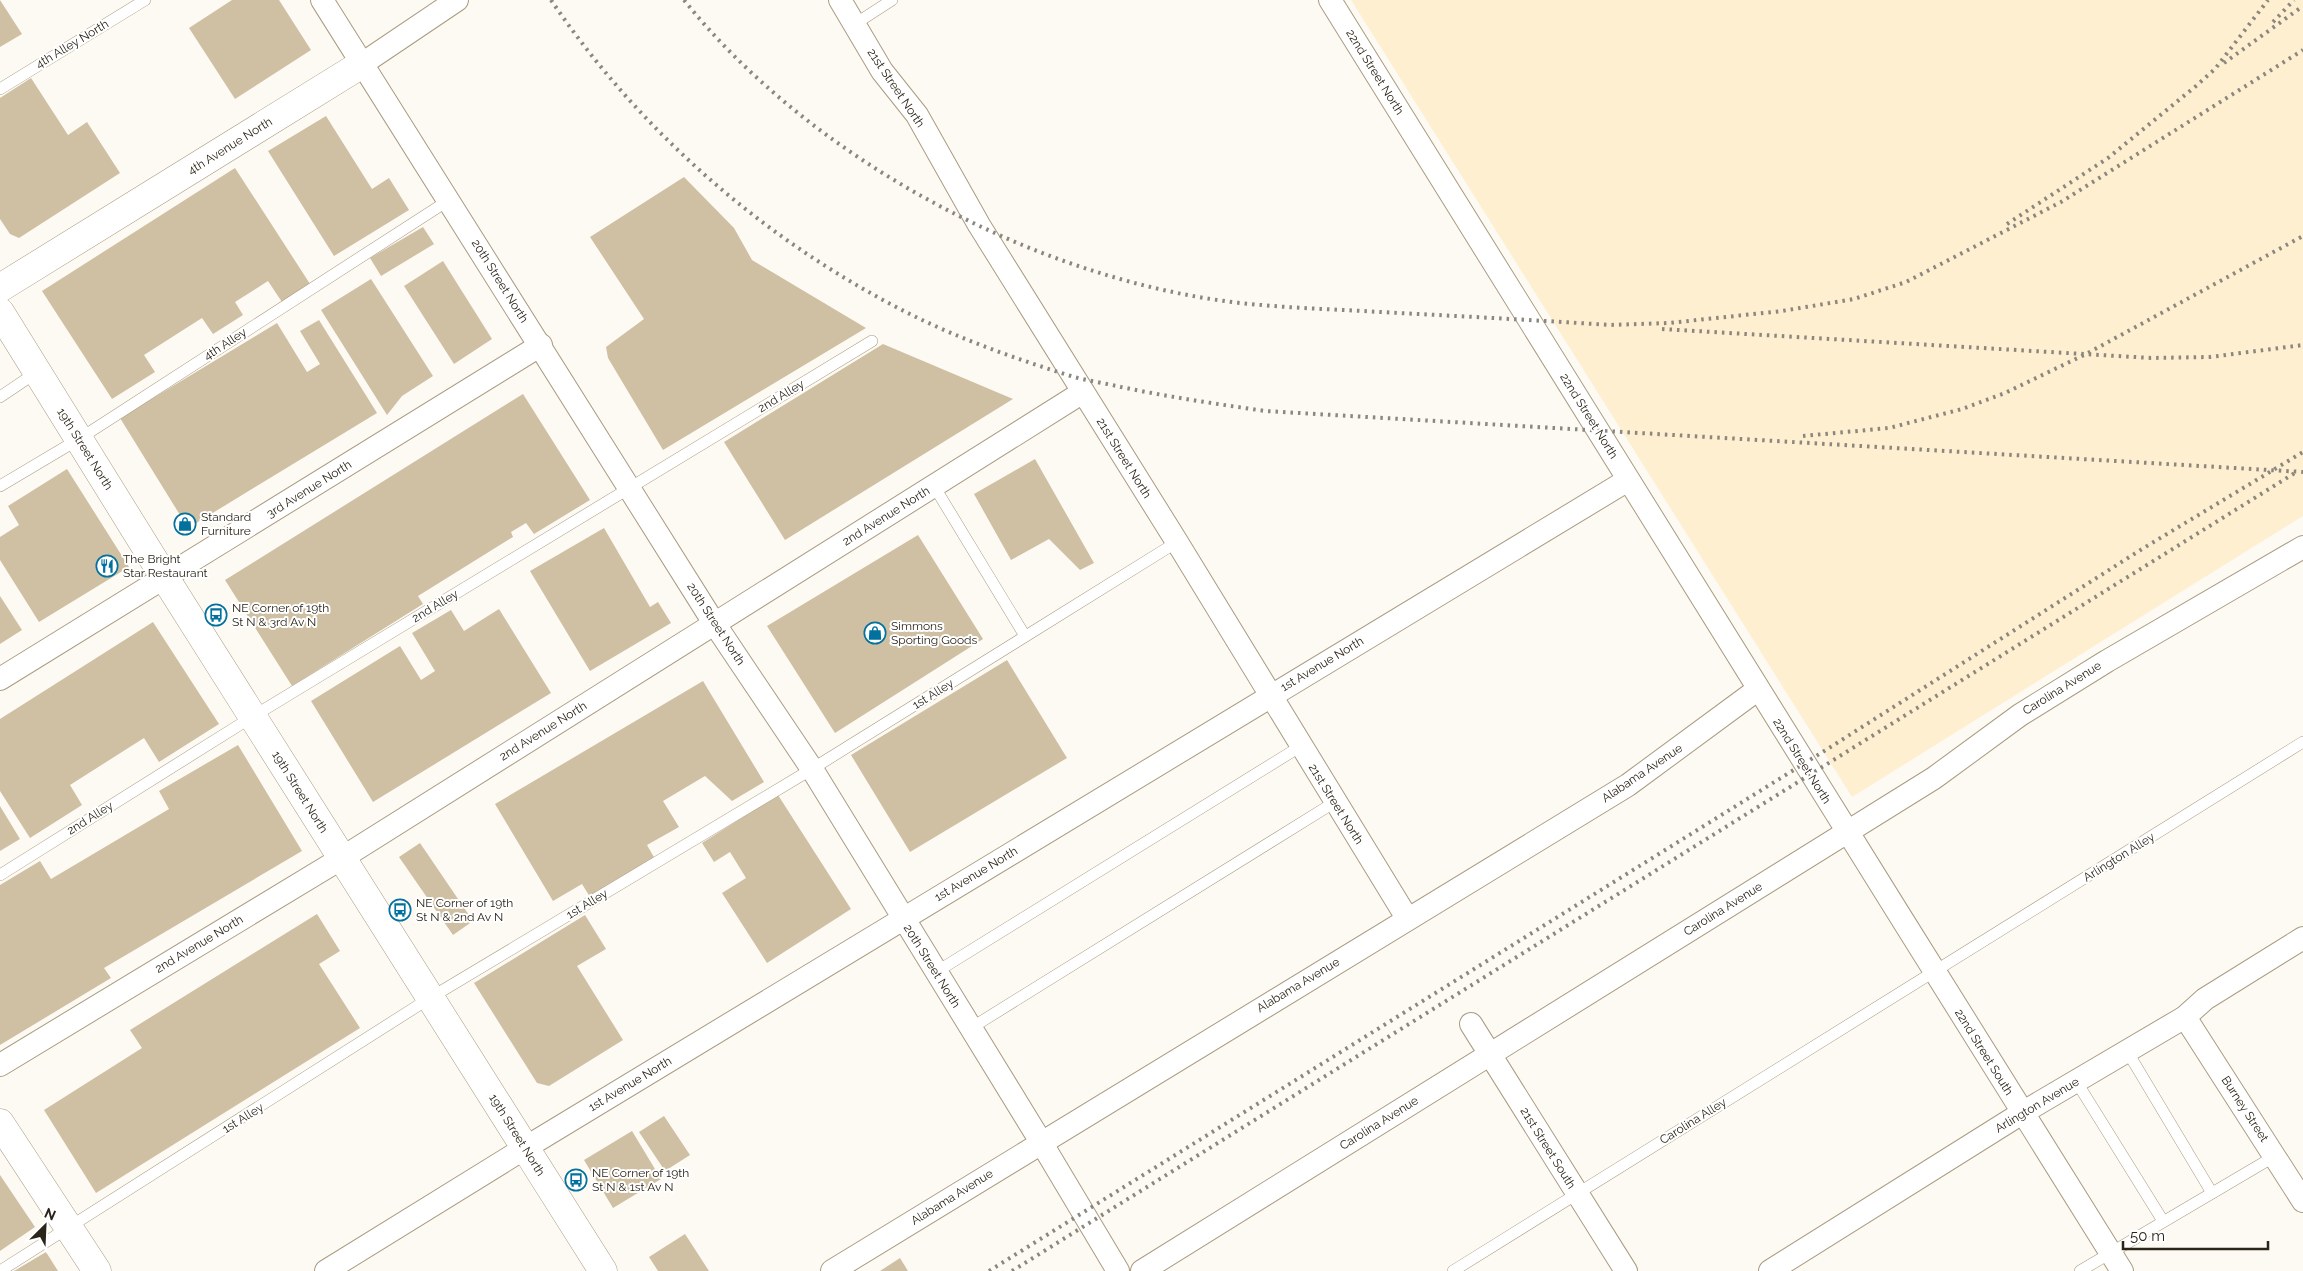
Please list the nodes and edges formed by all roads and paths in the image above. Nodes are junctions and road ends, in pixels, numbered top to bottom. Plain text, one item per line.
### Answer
1 (145, 0) edge
2 (322, 0) edge
3 (457, 0) edge
4 (840, 0) edge
5 (892, 0) edge
6 (1330, 0) edge
7 (855, 24) junction
8 (362, 64) junction
9 (0, 89) edge
10 (449, 200) junction
11 (0, 288) edge
12 (0, 312) edge
13 (872, 340) dead end
14 (541, 345) junction
15 (37, 372) junction
16 (1083, 392) junction
17 (0, 397) edge
18 (78, 439) junction
19 (1628, 480) junction
20 (0, 486) edge
21 (934, 486) junction
22 (630, 487) junction
23 (1177, 542) junction
24 (2303, 547) edge
25 (165, 578) junction
26 (714, 623) junction
27 (1025, 636) junction
28 (0, 679) edge
29 (1757, 690) junction
30 (1270, 696) junction
31 (252, 717) junction
32 (2303, 742) edge
33 (1301, 746) junction
34 (812, 769) junction
35 (1336, 802) junction
36 (1847, 833) junction
37 (342, 858) junction
38 (0, 875) edge
39 (1407, 918) junction
40 (903, 919) junction
41 (2303, 938) edge
42 (936, 972) junction
43 (1934, 972) junction
44 (430, 998) junction
45 (2185, 1017) junction
46 (1471, 1024) dead end
47 (971, 1028) junction
48 (2127, 1052) junction
49 (1489, 1054) junction
50 (0, 1065) edge
51 (2076, 1081) junction
52 (2022, 1113) junction
53 (0, 1123) edge
54 (1041, 1142) junction
55 (525, 1148) junction
56 (2276, 1156) junction
57 (1578, 1193) junction
58 (2212, 1193) junction
59 (2303, 1201) edge
60 (2163, 1221) junction
61 (70, 1228) junction
62 (2116, 1262) edge
63 (0, 1271) edge
64 (97, 1271) edge
65 (326, 1271) edge
66 (603, 1271) edge
67 (832, 1271) edge
68 (1118, 1271) edge
69 (1142, 1271) edge
70 (1452, 1271) edge
71 (1626, 1271) edge
72 (1770, 1271) edge
73 (2080, 1271) edge

1 - 9 lane, 4th Alley North
2 - 8 street, 20th Street North
3 - 8 street, 4th Avenue North
4 - 7 street, 21st Street North
5 - 7 lane
6 - 19 street, 22nd Street North
7 - 16 street, 21st Street North
8 - 10 street, 20th Street North
8 - 11 street, 4th Avenue North
10 - 14 street, 20th Street North
10 - 18 lane, 4th Alley
12 - 15 street, 19th Street North
13 - 22 lane, 2nd Alley
14 - 22 street, 20th Street North
14 - 25 street, 3rd Avenue North
15 - 17 lane
15 - 18 street, 19th Street North
16 - 21 street, 2nd Avenue North
16 - 23 street, 21st Street North
18 - 20 lane, 4th Alley
18 - 25 street, 19th Street North
19 - 29 street, 22nd Street North
19 - 30 street, 1st Avenue North
21 - 26 street, 2nd Avenue North
21 - 27 lane
22 - 26 street, 20th Street North
22 - 31 lane, 2nd Alley
23 - 27 lane, 1st Alley
23 - 30 street, 21st Street North
24 - 36 street, Carolina Avenue
25 - 28 street, 3rd Avenue North
25 - 31 street, 19th Street North
26 - 34 street, 20th Street North
26 - 37 street, 2nd Avenue North
27 - 34 lane, 1st Alley
29 - 36 street, 22nd Street North
29 - 39 street, Alabama Avenue
30 - 33 street, 21st Street North
30 - 40 street, 1st Avenue North
31 - 37 street, 19th Street North
31 - 38 lane, 2nd Alley
32 - 43 lane, Arlington Alley
33 - 35 street, 21st Street North
33 - 42 lane
34 - 40 street, 20th Street North
34 - 44 lane, 1st Alley
35 - 39 street, 21st Street North
35 - 47 lane
36 - 43 street, 22nd Street South
36 - 49 street, Carolina Avenue
37 - 44 street, 19th Street North
37 - 50 street, 2nd Avenue North
39 - 54 street, Alabama Avenue
40 - 42 street, 20th Street North
40 - 55 street, 1st Avenue North
41 - 45 street, Arlington Avenue
42 - 47 street, 20th Street North
43 - 52 street, 22nd Street South
43 - 57 lane, Carolina Alley
44 - 55 street, 19th Street North
44 - 61 lane, 1st Alley
45 - 48 street, Arlington Avenue
45 - 56 street, Burney Street
46 - 49 street, 21st Street South
47 - 54 street, 20th Street North
48 - 51 street, Arlington Avenue
48 - 58 lane
49 - 57 street, 21st Street South
49 - 69 street, Carolina Avenue
51 - 52 street, Arlington Avenue
51 - 60 lane
52 - 62 street, 22nd Street South
52 - 72 street, Arlington Avenue
53 - 61 street
54 - 67 street, Alabama Avenue
54 - 68 street, 20th Street North
55 - 65 street, 1st Avenue North
55 - 66 street, 19th Street North
56 - 58 lane
56 - 59 street, Burney Street
57 - 70 lane, Carolina Alley
57 - 71 street, 21st Street South
58 - 60 lane
60 - 62 lane
61 - 63 lane, 1st Alley
61 - 64 street
62 - 73 lane

